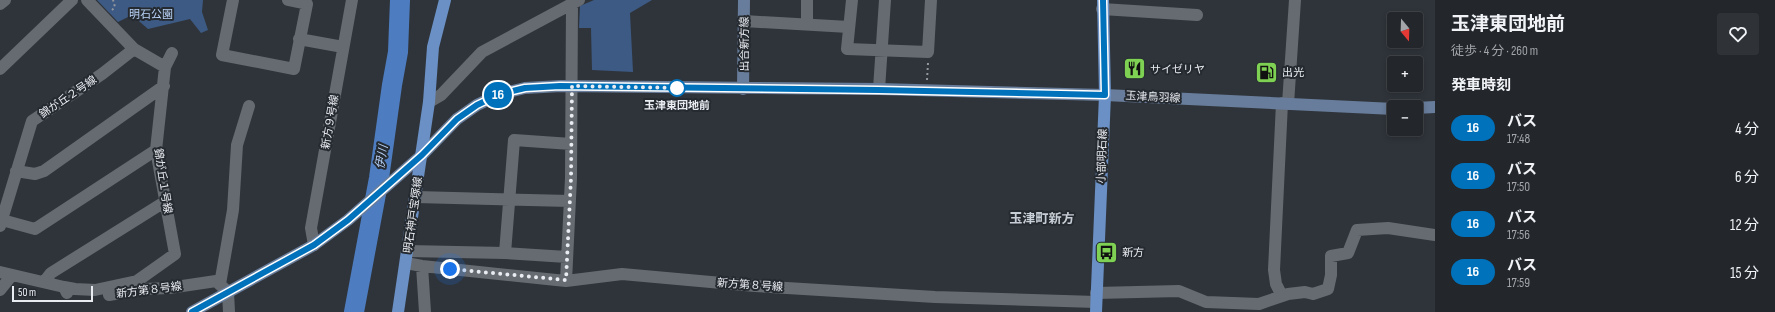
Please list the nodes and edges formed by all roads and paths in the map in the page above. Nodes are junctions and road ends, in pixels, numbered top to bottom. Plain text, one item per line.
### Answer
1 (5, 0) edge
2 (72, 0) edge
3 (87, 0) edge
4 (113, 0) edge
5 (233, 0) edge
6 (288, 0) edge
7 (352, 0) edge
8 (445, 0) edge
9 (744, 0) edge
10 (807, 0) edge
11 (852, 0) edge
12 (885, 0) edge
13 (931, 0) edge
14 (1294, 0) edge
15 (576, 2) edge
16 (0, 4) edge
17 (1103, 5) edge
18 (115, 6) dead end
19 (1197, 15) dead end
20 (744, 21) junction
21 (807, 24) junction
22 (849, 27) junction
23 (299, 39) junction
24 (343, 47) junction
25 (134, 49) junction
26 (882, 51) junction
27 (928, 52) junction
28 (172, 53) dead end
29 (165, 67) junction
30 (0, 69) edge
31 (164, 86) junction
32 (572, 86) junction
33 (743, 89) junction
34 (878, 90) junction
35 (926, 91) junction
36 (1105, 95) junction
37 (429, 102) junction
38 (1285, 104) junction
39 (249, 106) dead end
40 (1435, 107) edge
41 (1423, 108) edge
42 (1387, 109) edge
43 (571, 144) junction
44 (156, 150) junction
45 (422, 155) junction
46 (16, 171) junction
47 (416, 197) junction
48 (509, 198) junction
49 (166, 201) junction
50 (570, 201) junction
51 (1, 223) edge
52 (1435, 235) edge
53 (314, 245) junction
54 (408, 250) junction
55 (505, 253) junction
56 (567, 257) junction
57 (406, 263) junction
58 (422, 266) junction
59 (6, 273) edge
60 (566, 280) junction
61 (44, 282) junction
62 (64, 287) junction
63 (224, 288) junction
64 (0, 290) edge
65 (1282, 296) junction
66 (1096, 302) edge
67 (192, 312) edge
68 (232, 312) edge
69 (398, 312) edge
70 (425, 312) edge

1 - 16 street
2 - 30 street
3 - 25 street
4 - 18 path
5 - 23 street
6 - 23 street
7 - 24 street, 新方９号線
8 - 37 main road, 明石神戸宝塚線
9 - 20 street, 出合新方線
10 - 21 street
11 - 22 street
12 - 26 street
13 - 27 street
14 - 38 street
15 - 32 street
15 - 37 street
17 - 19 street
17 - 36 main road, 小部明石線
20 - 21 street
20 - 33 street, 出合新方線
21 - 22 street
22 - 26 street
23 - 24 street
24 - 53 street, 新方９号線
25 - 29 street
25 - 46 street, 錦が丘２号線
26 - 27 street
26 - 34 street
27 - 35 path
28 - 29 street
29 - 31 street, 錦が丘１号線
31 - 44 street, 錦が丘１号線
31 - 46 street
32 - 33 street, 玉津鳥羽線
32 - 43 street
32 - 45 street, 玉津鳥羽線
33 - 34 street, 玉津鳥羽線
34 - 35 street, 玉津鳥羽線
35 - 36 street, 玉津鳥羽線
36 - 38 street, 玉津鳥羽線
36 - 66 main road, 小部明石線
37 - 45 main road, 明石神戸宝塚線
38 - 42 street, 玉津鳥羽線
38 - 65 street
39 - 63 street
40 - 41 street
43 - 48 street
43 - 50 street
44 - 49 street, 錦が丘１号線
44 - 51 street
45 - 47 main road, 明石神戸宝塚線
45 - 53 street, 玉津鳥羽線
46 - 51 street, 錦が丘２号線
47 - 48 street
47 - 54 main road, 明石神戸宝塚線
48 - 50 street
48 - 55 street
49 - 61 street
49 - 62 street, 錦が丘１号線
50 - 56 street
52 - 65 street, 新方第８号線
53 - 63 street, 玉津鳥羽線
54 - 55 street
54 - 57 main road, 明石神戸宝塚線
55 - 56 street
56 - 60 street
57 - 58 street, 新方第８号線
57 - 69 main road, 明石神戸宝塚線
58 - 60 street, 新方第８号線
58 - 70 street
59 - 61 street, 新方第８号線
59 - 64 street
60 - 66 street, 新方第８号線
61 - 62 street, 新方第８号線
62 - 63 street, 新方第８号線
63 - 67 street, 玉津鳥羽線
63 - 68 street
65 - 66 street, 新方第８号線

